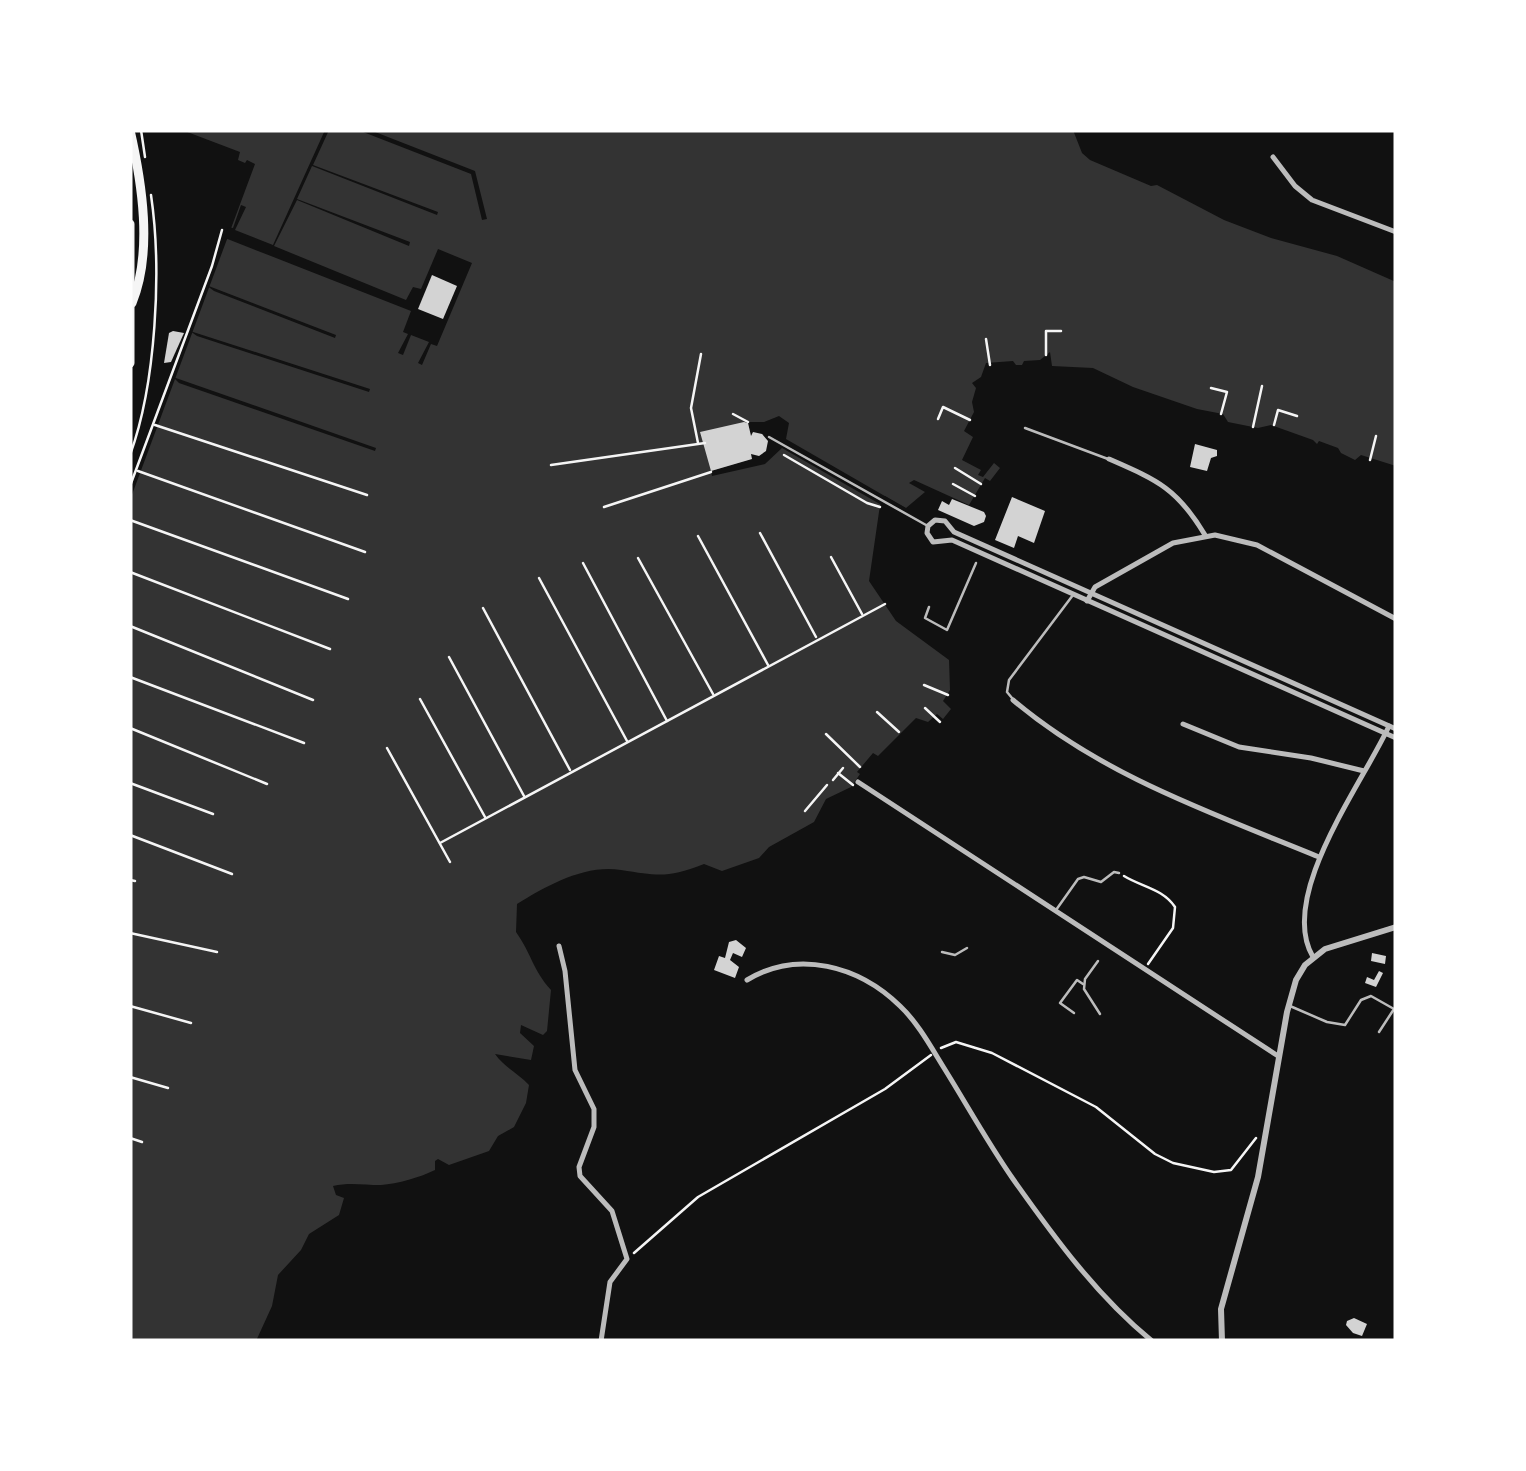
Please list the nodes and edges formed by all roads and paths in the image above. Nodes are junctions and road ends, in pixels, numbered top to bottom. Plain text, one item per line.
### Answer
1 (130, 130) edge
2 (141, 130) edge
3 (1273, 157) dead end
4 (146, 164) dead end
5 (150, 192) dead end
6 (130, 224) edge
7 (222, 230) dead end
8 (1396, 232) edge
9 (132, 303) edge
10 (1061, 331) dead end
11 (986, 339) dead end
12 (700, 354) dead end
13 (1046, 355) dead end
14 (130, 362) edge
15 (990, 366) dead end
16 (1262, 386) dead end
17 (1211, 388) dead end
18 (732, 414) dead end
19 (1221, 414) dead end
20 (1297, 416) dead end
21 (938, 419) dead end
22 (970, 420) dead end
23 (748, 422) dead end
24 (156, 425) dead end
25 (1274, 425) dead end
26 (1254, 426) dead end
27 (1026, 428) dead end
28 (1376, 436) dead end
29 (769, 437) dead end
30 (704, 443) dead end
31 (698, 445) junction
32 (130, 455) edge
33 (784, 455) dead end
34 (1109, 460) joint
35 (1370, 460) dead end
36 (551, 466) dead end
37 (955, 468) dead end
38 (138, 471) dead end
39 (711, 472) dead end
40 (953, 484) dead end
41 (981, 484) dead end
42 (130, 486) edge
43 (366, 495) dead end
44 (975, 496) dead end
45 (604, 507) dead end
46 (880, 507) dead end
47 (130, 520) edge
48 (928, 526) junction
49 (760, 533) dead end
50 (1206, 534) junction
51 (698, 536) dead end
52 (365, 552) dead end
53 (831, 557) dead end
54 (638, 558) dead end
55 (976, 563) dead end
56 (584, 564) dead end
57 (1028, 565) junction
58 (130, 572) edge
59 (1024, 574) junction
60 (539, 578) dead end
61 (1090, 593) junction
62 (1073, 595) junction
63 (348, 599) dead end
64 (1087, 601) junction
65 (885, 604) dead end
66 (930, 607) dead end
67 (483, 608) dead end
68 (1141, 615) junction
69 (863, 616) junction
70 (1396, 619) edge
71 (1137, 623) junction
72 (130, 626) edge
73 (818, 640) junction
74 (1197, 640) junction
75 (1194, 648) junction
76 (330, 649) dead end
77 (449, 657) dead end
78 (1249, 662) junction
79 (768, 666) junction
80 (1245, 671) junction
81 (130, 678) edge
82 (1299, 684) junction
83 (924, 685) dead end
84 (1295, 693) junction
85 (948, 695) dead end
86 (714, 696) junction
87 (312, 700) dead end
88 (420, 700) dead end
89 (1013, 700) joint
90 (1344, 705) junction
91 (925, 708) dead end
92 (877, 712) dead end
93 (1340, 713) junction
94 (667, 722) junction
95 (940, 722) dead end
96 (1184, 724) dead end
97 (1393, 727) edge
98 (130, 728) edge
99 (899, 732) dead end
100 (1386, 733) junction
101 (826, 734) dead end
102 (1396, 738) edge
103 (628, 742) junction
104 (304, 743) dead end
105 (387, 748) dead end
106 (860, 767) dead end
107 (843, 768) dead end
108 (1364, 771) junction
109 (571, 772) junction
110 (838, 773) junction
111 (833, 780) dead end
112 (130, 783) edge
113 (268, 784) dead end
114 (856, 784) joint
115 (828, 785) dead end
116 (524, 797) junction
117 (816, 798) junction
118 (824, 804) dead end
119 (805, 810) dead end
120 (213, 814) dead end
121 (486, 818) junction
122 (130, 835) edge
123 (440, 843) junction
124 (1320, 857) junction
125 (450, 862) dead end
126 (232, 874) dead end
127 (1120, 874) joint
128 (1055, 912) junction
129 (1396, 927) edge
130 (130, 933) edge
131 (559, 946) dead end
132 (967, 948) dead end
133 (217, 952) dead end
134 (942, 952) dead end
135 (1313, 957) junction
136 (1098, 961) dead end
137 (1144, 970) junction
138 (747, 980) dead end
139 (1084, 984) junction
140 (1288, 1005) junction
141 (130, 1006) edge
142 (1074, 1013) dead end
143 (1100, 1014) dead end
144 (190, 1023) dead end
145 (1379, 1032) dead end
146 (935, 1053) junction
147 (1280, 1057) junction
148 (130, 1076) edge
149 (168, 1088) dead end
150 (1263, 1136) junction
151 (130, 1138) edge
152 (142, 1142) dead end
153 (634, 1254) dead end
154 (601, 1341) edge
155 (1152, 1341) edge
156 (1222, 1341) edge

1 - 9 highway
2 - 4 path
3 - 8 street
5 - 32 path
6 - 9 highway
7 - 42 path
9 - 14 highway
10 - 13 path
11 - 15 path
12 - 31 path
16 - 26 path
17 - 19 path
18 - 23 path
20 - 25 path
21 - 22 path
24 - 43 path
27 - 34 lane
28 - 35 path
29 - 48 lane
30 - 31 path
31 - 36 path
33 - 46 path
34 - 50 street
37 - 41 path
38 - 52 path
39 - 45 path
40 - 44 path
47 - 63 path
48 - 57 street
48 - 59 street
49 - 73 path
50 - 61 street
50 - 70 street
51 - 79 path
53 - 69 path
54 - 86 path
55 - 66 lane
56 - 94 path
57 - 59 street
57 - 61 street
58 - 76 path
59 - 62 street
60 - 103 path
61 - 64 street
61 - 68 street
62 - 64 street
62 - 89 lane
64 - 71 street
65 - 69 path
67 - 109 path
68 - 71 street
68 - 74 street
69 - 73 path
71 - 75 street
72 - 87 path
73 - 79 path
74 - 75 street
74 - 78 street
75 - 80 street
77 - 116 path
78 - 80 street
78 - 82 street
79 - 86 path
80 - 84 street
81 - 104 path
82 - 84 street
82 - 90 street
83 - 85 path
84 - 93 street
86 - 94 path
88 - 121 path
89 - 124 street
90 - 93 street
90 - 97 street
91 - 95 path
92 - 99 path
93 - 100 street
94 - 103 path
96 - 108 street
97 - 100 street
98 - 113 path
100 - 102 street
100 - 108 street
101 - 106 path
103 - 109 path
105 - 123 path
107 - 110 path
108 - 124 street
109 - 116 path
110 - 111 path
110 - 114 path
112 - 120 path
114 - 128 street
115 - 117 path
116 - 121 path
117 - 118 path
117 - 119 path
121 - 123 path
122 - 126 path
123 - 125 path
124 - 135 street
127 - 128 lane
127 - 137 path
128 - 137 street
129 - 135 street
130 - 133 path
131 - 154 street
132 - 134 lane
135 - 140 street
136 - 139 lane
137 - 147 street
138 - 146 street
139 - 142 lane
139 - 143 lane
140 - 145 lane
140 - 147 street
141 - 144 path
146 - 150 path
146 - 153 path
146 - 155 street
147 - 150 street
148 - 149 path
150 - 156 street
151 - 152 path

